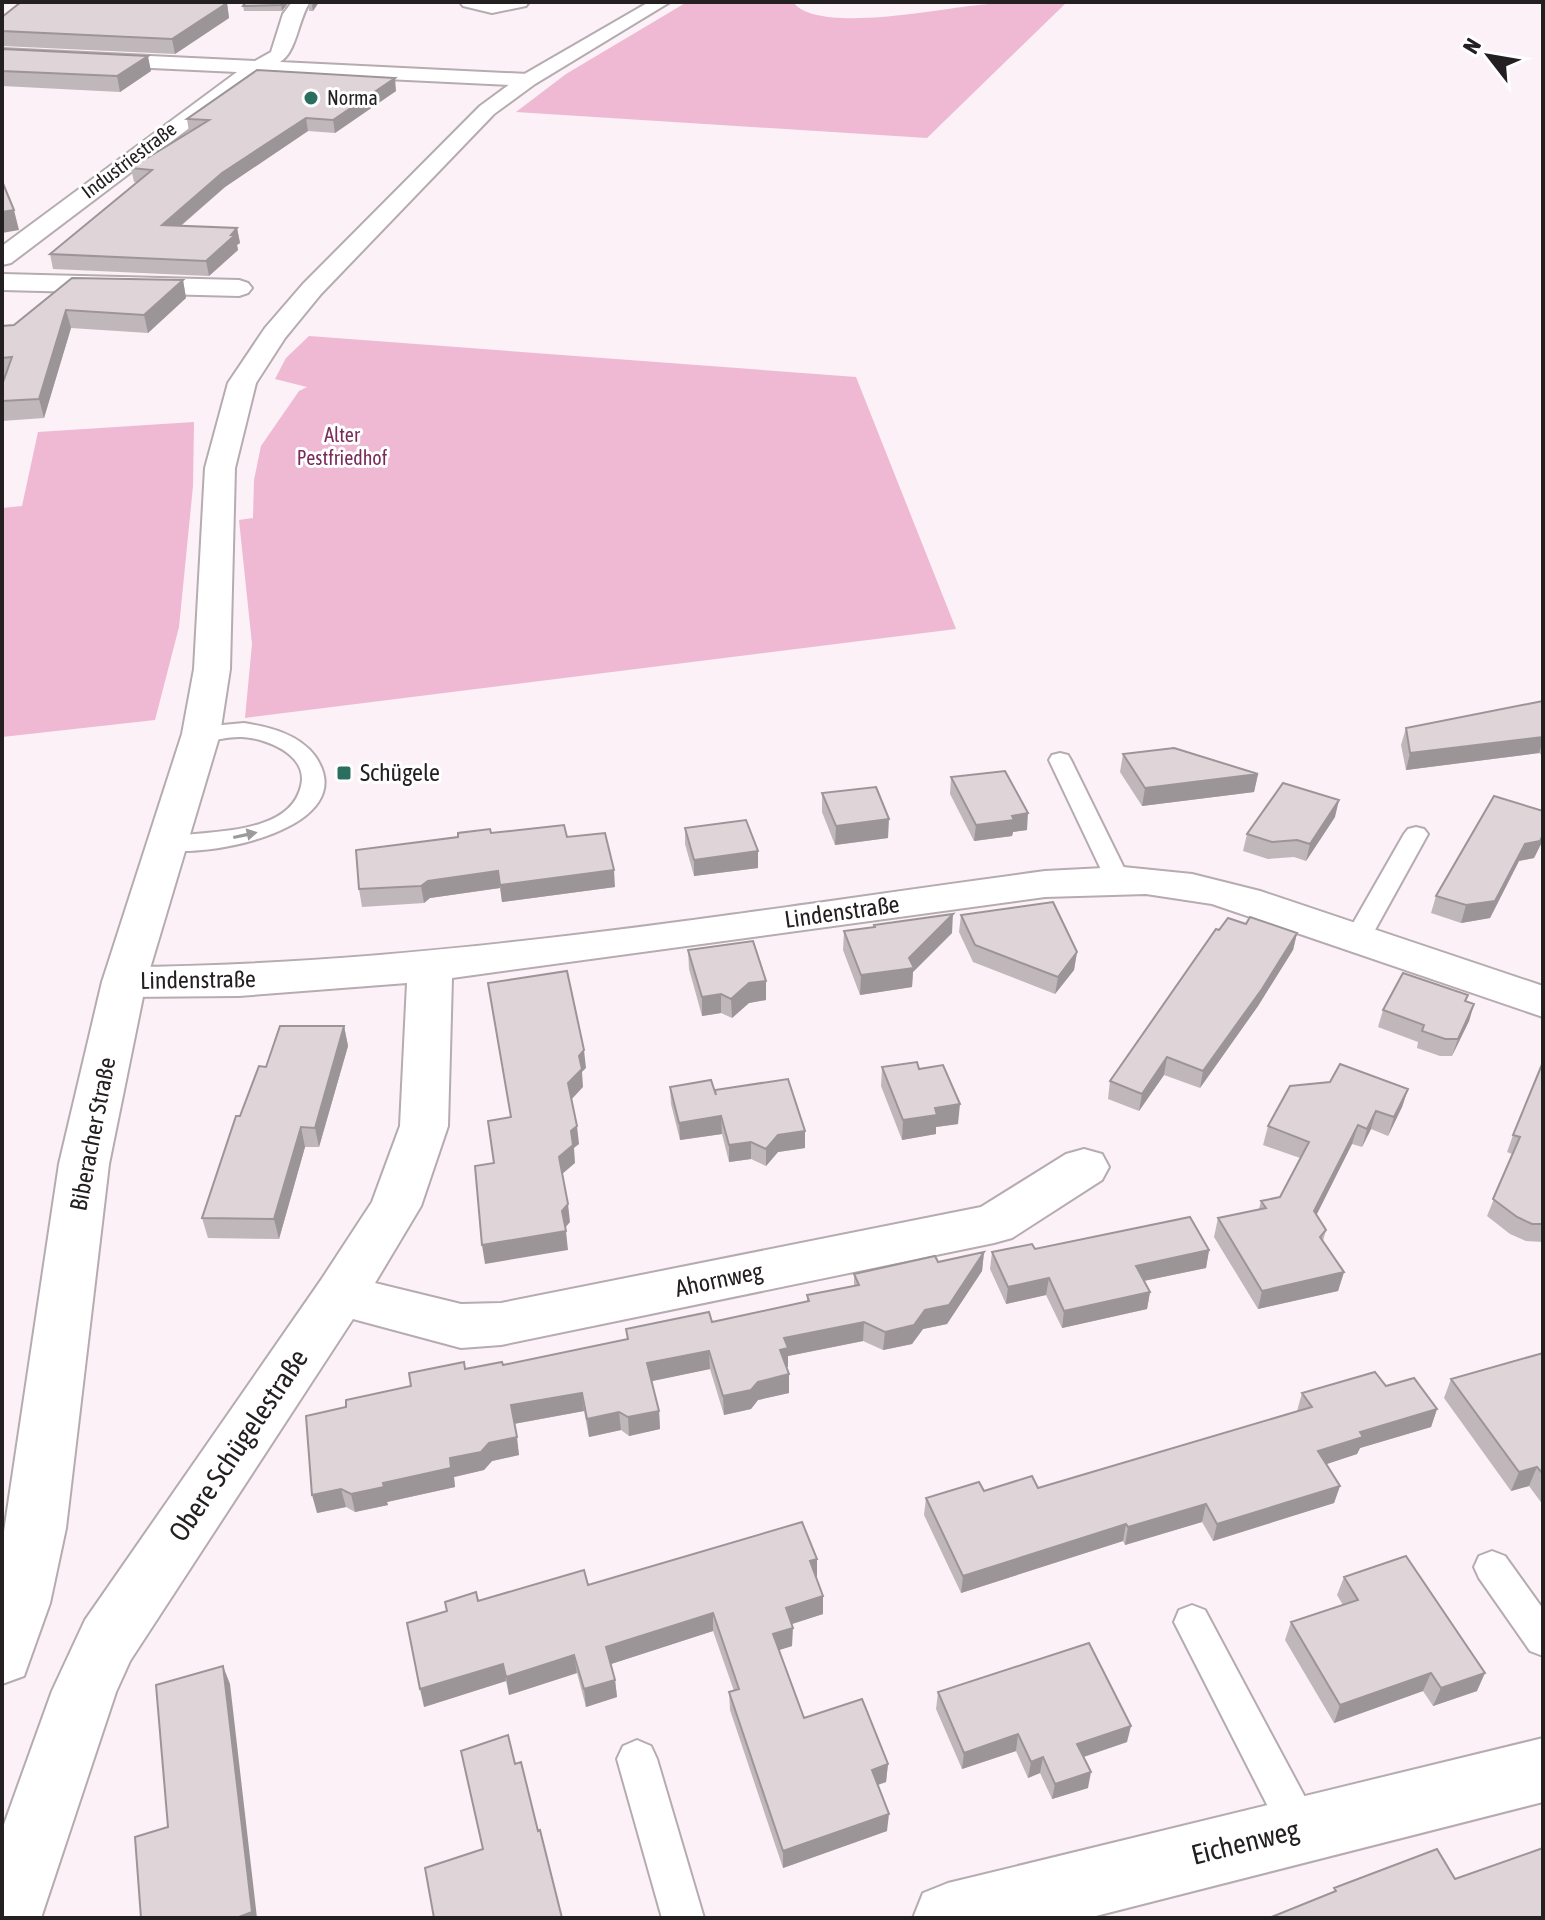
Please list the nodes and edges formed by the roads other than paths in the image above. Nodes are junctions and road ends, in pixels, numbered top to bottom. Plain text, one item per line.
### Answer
1 (301, 2) edge
2 (469, 2) edge
3 (520, 2) edge
4 (661, 2) edge
5 (2, 55) edge
6 (259, 67) junction
7 (528, 80) junction
8 (2, 258) edge
9 (2, 282) edge
10 (239, 288) dead end
11 (201, 734) junction
12 (1060, 760) dead end
13 (1416, 834) dead end
14 (168, 844) junction
15 (1117, 878) junction
16 (1357, 939) junction
17 (430, 967) junction
18 (124, 982) junction
19 (1543, 1002) edge
20 (1084, 1167) dead end
21 (340, 1295) junction
22 (1492, 1567) dead end
23 (1192, 1622) dead end
24 (1543, 1639) edge
25 (2, 1655) edge
26 (637, 1759) dead end
27 (1543, 1770) edge
28 (1300, 1828) junction
29 (6, 1918) edge
30 (683, 1918) edge
31 (948, 1918) edge

1 - 6 street, Industriestraße
2 - 3 street
4 - 7 street, Biberacher Straße
5 - 6 street
6 - 7 street
6 - 8 street, Industriestraße
7 - 11 street, Biberacher Straße
9 - 10 street
11 - 14 street, Biberacher Straße
14 -> 11 lane
12 - 15 lane
13 - 16 lane
14 - 18 street, Biberacher Straße
15 - 16 street, Lindenstraße
15 - 17 street, Lindenstraße
16 - 19 street, Lindenstraße
17 - 18 street, Lindenstraße
17 - 21 street, Obere Schügelestraße
18 - 25 street, Biberacher Straße
20 - 21 street, Ahornweg
21 - 29 street, Obere Schügelestraße
22 - 24 lane
23 - 28 lane
26 - 30 lane
27 - 28 street, Eichenweg
28 - 31 street, Eichenweg

